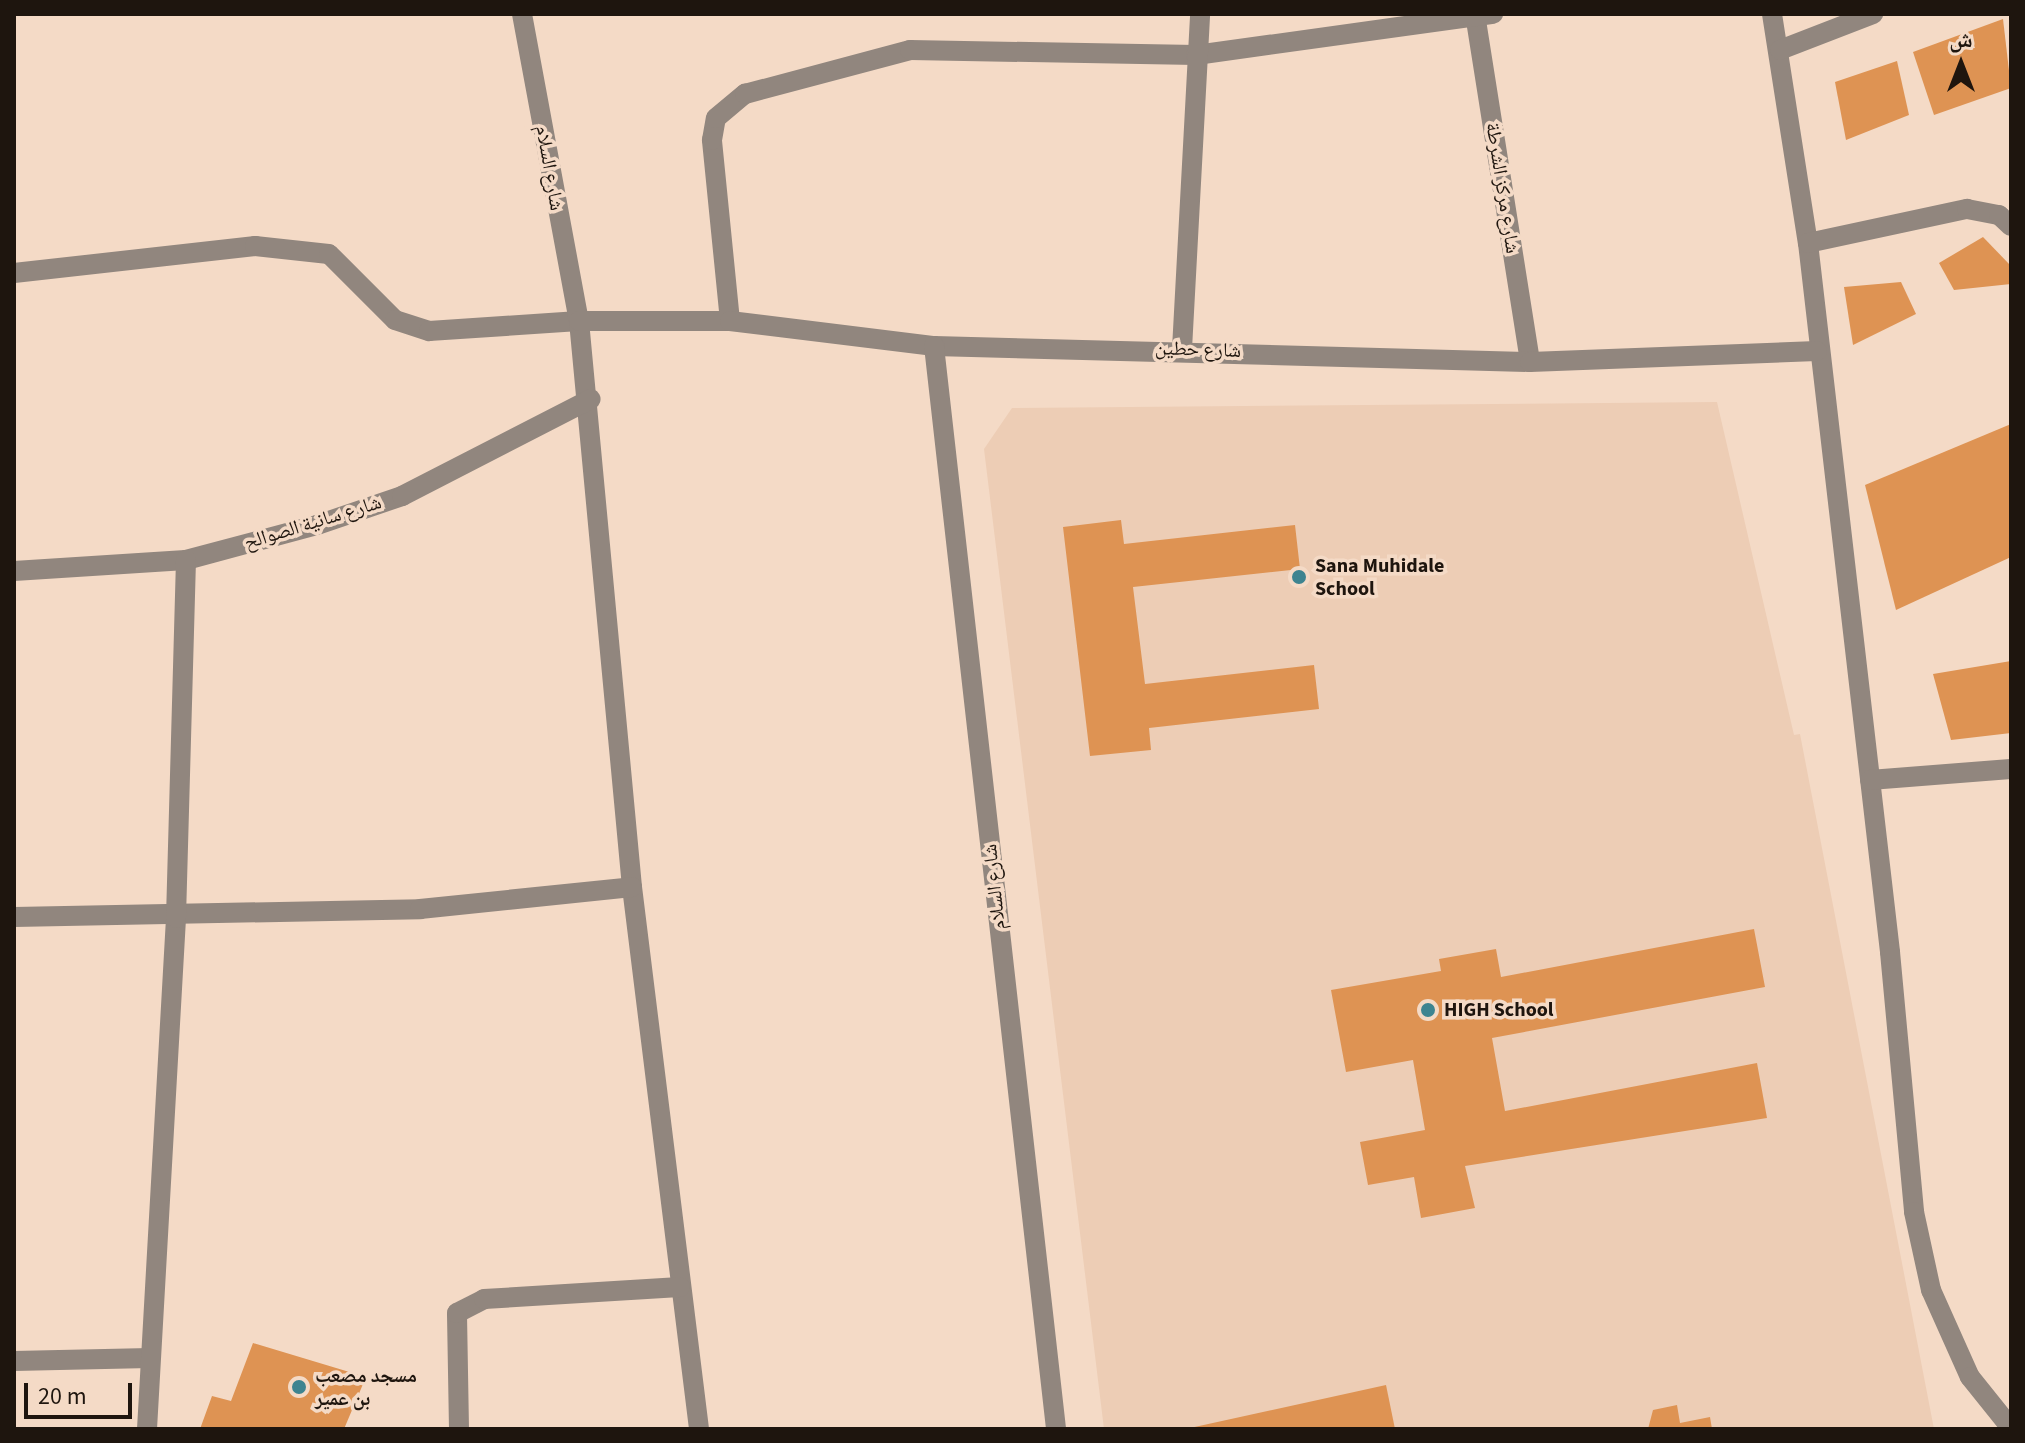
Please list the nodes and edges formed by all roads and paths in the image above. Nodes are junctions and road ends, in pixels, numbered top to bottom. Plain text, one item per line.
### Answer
1 (522, 14) edge
2 (1200, 14) edge
3 (1772, 14) edge
4 (1873, 14) edge
5 (1481, 15) edge
6 (1780, 50) junction
7 (1196, 55) junction
8 (2011, 226) edge
9 (1808, 243) junction
10 (14, 273) edge
11 (579, 321) junction
12 (730, 321) junction
13 (934, 346) junction
14 (1182, 349) junction
15 (1817, 351) junction
16 (1530, 362) junction
17 (591, 399) junction
18 (186, 560) junction
19 (14, 571) edge
20 (2011, 769) edge
21 (1870, 780) junction
22 (632, 887) junction
23 (14, 917) edge
24 (176, 918) junction
25 (680, 1287) junction
26 (150, 1358) junction
27 (14, 1361) edge
28 (2011, 1428) edge
29 (147, 1429) edge
30 (459, 1429) edge
31 (699, 1429) edge
32 (1056, 1429) edge

1 - 11 street, شارع السلام
2 - 7 street
3 - 6 street
4 - 6 street
5 - 7 street
5 - 16 street, شارع مركز الشرطة
6 - 9 street
7 - 12 street
7 - 14 street
8 - 9 street
9 - 15 street
10 - 11 street, شارع حطين
11 - 12 street, شارع حطين
11 - 17 street, شارع السلام
12 - 13 street, شارع حطين
13 - 14 street, شارع حطين
13 - 32 street, شارع السلام
14 - 16 street, شارع حطين
15 - 16 street, شارع حطين
15 - 21 street
17 - 18 street, شارع سانية الصوالح
17 - 22 street, شارع السلام
18 - 19 street, شارع سانية الصوالح
18 - 24 street
20 - 21 street
21 - 28 street
22 - 24 street
22 - 25 street, شارع السلام
23 - 24 street
24 - 26 street
25 - 30 street
25 - 31 street, شارع السلام
26 - 27 street
26 - 29 street

